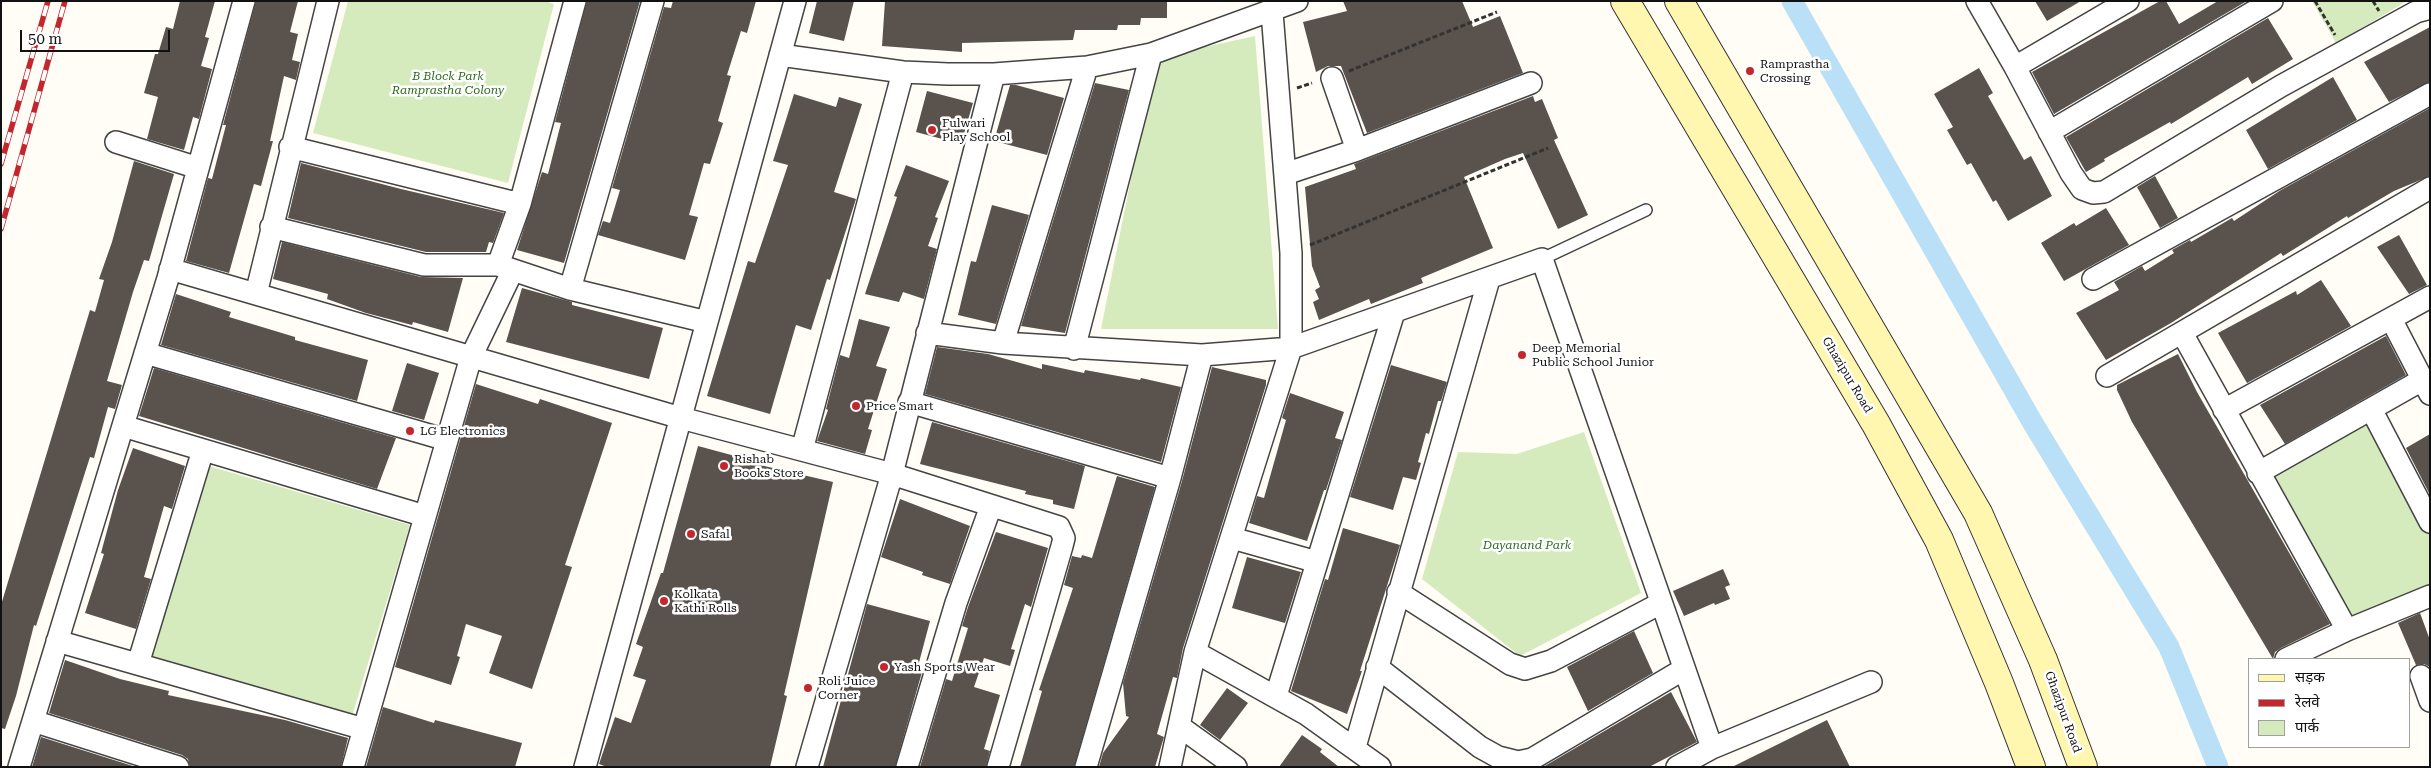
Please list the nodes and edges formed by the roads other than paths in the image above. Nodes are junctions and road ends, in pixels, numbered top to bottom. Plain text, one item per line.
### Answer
1 (244, 1) edge
2 (328, 1) edge
3 (574, 1) edge
4 (654, 1) edge
5 (794, 1) edge
6 (1297, 1) edge
7 (1625, 1) edge
8 (1679, 1) edge
9 (1977, 1) edge
10 (2128, 1) edge
11 (2272, 1) edge
12 (2430, 8) edge
13 (1272, 12) junction
14 (1150, 54) junction
15 (780, 55) junction
16 (1086, 66) junction
17 (2015, 67) junction
18 (903, 72) junction
19 (994, 74) junction
20 (1332, 78) road end
21 (1531, 83) dead end
22 (2430, 94) edge
23 (2049, 132) junction
24 (116, 142) dead end
25 (290, 147) junction
26 (1357, 150) junction
27 (198, 168) junction
28 (1285, 174) junction
29 (2430, 188) edge
30 (520, 204) junction
31 (1646, 210) dead end
32 (271, 227) junction
33 (1542, 259) junction
34 (506, 268) junction
35 (170, 269) junction
36 (1489, 279) junction
37 (2093, 279) dead end
38 (570, 290) junction
39 (256, 294) junction
40 (2430, 297) edge
41 (1394, 312) junction
42 (2392, 319) junction
43 (706, 322) junction
44 (927, 333) junction
45 (2182, 333) junction
46 (1002, 343) junction
47 (1291, 348) junction
48 (1074, 349) junction
49 (145, 353) junction
50 (1202, 355) junction
51 (471, 357) junction
52 (2107, 376) dead end
53 (2426, 387) edge
54 (909, 402) junction
55 (2371, 409) junction
56 (2224, 410) junction
57 (681, 418) junction
58 (123, 426) junction
59 (447, 440) junction
60 (203, 450) junction
61 (802, 450) junction
62 (2258, 473) junction
63 (892, 474) junction
64 (1170, 478) junction
65 (991, 506) junction
66 (425, 516) junction
67 (2430, 522) edge
68 (1232, 538) junction
69 (1317, 562) junction
70 (1398, 592) junction
71 (2430, 596) edge
72 (1661, 603) junction
73 (2347, 630) junction
74 (58, 641) junction
75 (1195, 652) junction
76 (2288, 658) edge
77 (138, 664) junction
78 (1378, 667) junction
79 (1684, 669) junction
80 (2420, 676) edge
81 (1871, 682) dead end
82 (1276, 696) junction
83 (2430, 702) edge
84 (33, 721) junction
85 (1180, 726) junction
86 (364, 729) junction
87 (1355, 747) junction
88 (1712, 748) junction
89 (126, 759) edge
90 (19, 767) edge
91 (178, 767) edge
92 (353, 767) edge
93 (585, 767) edge
94 (806, 767) edge
95 (907, 767) edge
96 (998, 767) edge
97 (1086, 767) edge
98 (1170, 767) edge
99 (1236, 767) edge
100 (1380, 767) edge
101 (1677, 767) edge
102 (2031, 767) edge
103 (2083, 767) edge

1 - 27 street
2 - 25 street
3 - 30 street
4 - 38 street
5 - 15 street
6 - 13 street
7 - 102 main road, Ghazipur Road
8 - 103 main road, Ghazipur Road
9 - 17 street
10 - 17 street
11 - 23 street
12 - 23 street
13 - 14 street
13 - 28 street
14 - 16 street
14 - 48 street
15 - 18 street
15 - 43 street
16 - 19 street
16 - 46 street
17 - 23 street
18 - 19 street
18 - 61 street
19 - 44 street
20 - 26 street
21 - 26 street
22 - 37 street
24 - 27 street
25 - 30 street
25 - 32 street
26 - 28 street
27 - 35 street
28 - 47 street
29 - 45 street
30 - 34 street
31 - 33 lane
32 - 34 street
32 - 39 street
33 - 36 street
33 - 72 street
34 - 38 street
34 - 51 street
35 - 39 street
35 - 49 street
36 - 41 street
36 - 70 street
38 - 43 street
39 - 51 street
40 - 42 street
41 - 47 street
41 - 69 street
42 - 53 street
42 - 56 street
43 - 57 street
44 - 46 street
44 - 54 street
45 - 52 street
45 - 56 street
46 - 48 street
47 - 50 street
47 - 68 street
48 - 50 street
49 - 58 street
49 - 59 street
50 - 64 street
51 - 57 street
51 - 59 street
53 - 55 street
54 - 63 street
54 - 64 street
55 - 62 street
55 - 67 street
56 - 62 street
57 - 61 street
57 - 93 street
58 - 60 street
58 - 74 street
59 - 66 street
60 - 66 street
60 - 77 street
61 - 63 street
62 - 73 street
63 - 65 street
63 - 94 street
64 - 97 street
65 - 95 street
65 - 96 street
66 - 86 street
68 - 69 street
68 - 75 street
69 - 82 street
70 - 72 street
70 - 78 street
71 - 73 street
72 - 79 street
73 - 76 street
74 - 77 street
74 - 84 street
75 - 82 street
75 - 85 street
77 - 86 street
78 - 79 street
78 - 87 street
79 - 88 street
80 - 83 street
81 - 88 street
82 - 87 street
84 - 89 street
84 - 90 street
85 - 98 street
85 - 99 street
86 - 92 street
87 - 100 street
88 - 101 street
89 - 91 street

